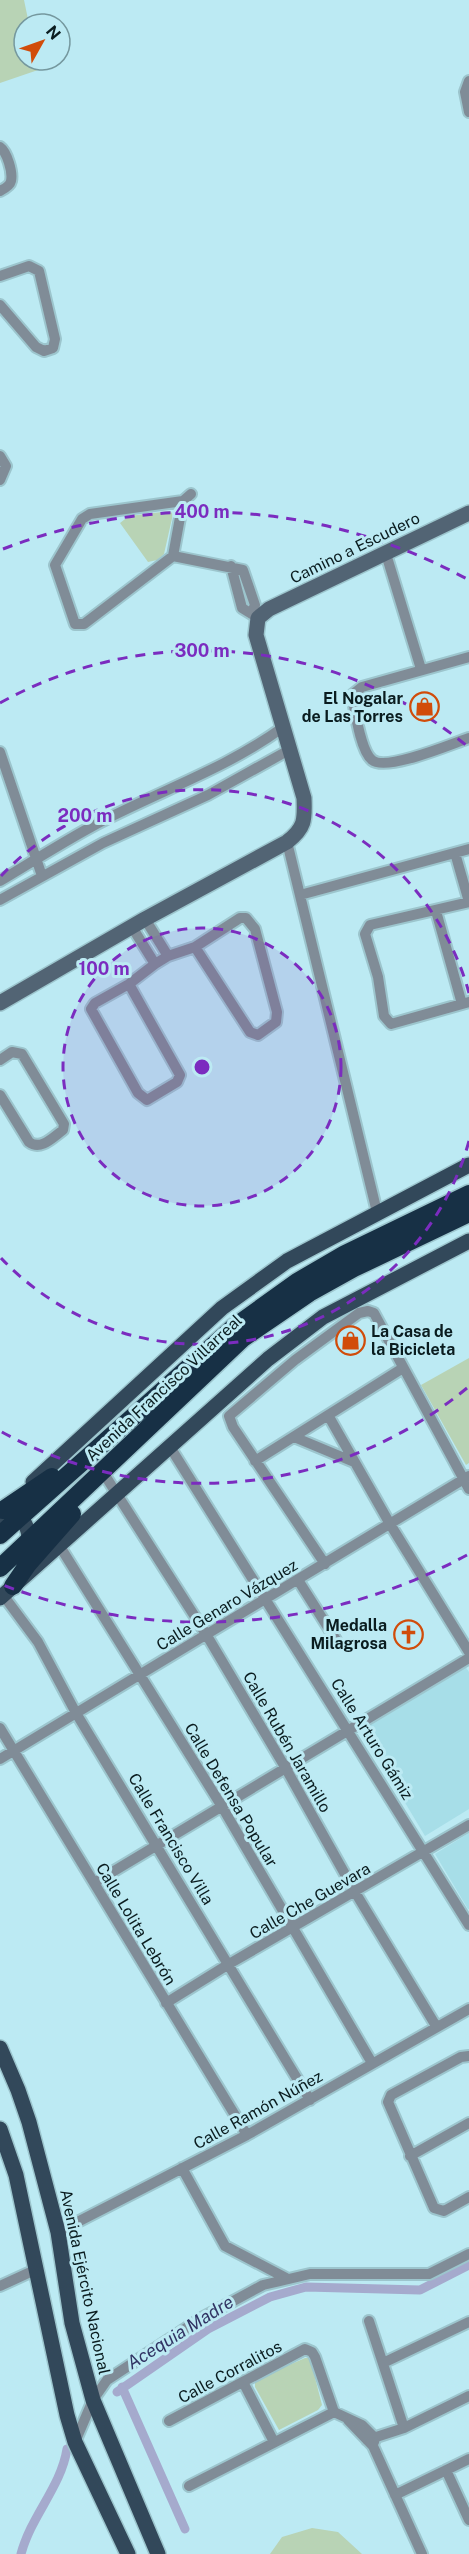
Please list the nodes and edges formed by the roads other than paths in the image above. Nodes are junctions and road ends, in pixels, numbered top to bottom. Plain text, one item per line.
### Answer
1 (469, 81) edge
2 (469, 112) edge
3 (0, 147) edge
4 (0, 191) edge
5 (0, 276) edge
6 (0, 305) edge
7 (0, 456) edge
8 (0, 480) edge
9 (469, 513) edge
10 (386, 554) junction
11 (173, 556) junction
12 (255, 615) junction
13 (469, 657) edge
14 (421, 669) junction
15 (282, 728) junction
16 (469, 738) edge
17 (289, 750) junction
18 (0, 752) edge
19 (198, 776) junction
20 (208, 795) junction
21 (287, 842) junction
22 (469, 849) edge
23 (455, 853) junction
24 (35, 860) junction
25 (42, 876) junction
26 (0, 881) edge
27 (300, 895) junction
28 (0, 900) edge
29 (469, 902) edge
30 (436, 911) junction
31 (145, 919) junction
32 (132, 927) junction
33 (195, 947) junction
34 (168, 956) junction
35 (155, 964) junction
36 (129, 984) junction
37 (0, 1003) edge
38 (465, 1003) edge
39 (0, 1060) edge
40 (0, 1095) edge
41 (469, 1165) edge
42 (469, 1183) edge
43 (469, 1194) edge
44 (450, 1204) junction
45 (377, 1212) junction
46 (469, 1213) edge
47 (469, 1241) edge
48 (403, 1368) junction
49 (328, 1415) junction
50 (159, 1417) junction
51 (129, 1421) junction
52 (294, 1437) junction
53 (170, 1447) junction
54 (255, 1461) junction
55 (354, 1462) junction
56 (106, 1477) junction
57 (467, 1482) edge
58 (117, 1495) junction
59 (1, 1514) edge
60 (21, 1518) junction
61 (390, 1524) junction
62 (0, 1535) edge
63 (29, 1540) junction
64 (59, 1545) junction
65 (325, 1564) junction
66 (0, 1568) edge
67 (298, 1580) junction
68 (6, 1593) edge
69 (266, 1599) junction
70 (206, 1634) junction
71 (336, 1640) dead end
72 (469, 1652) edge
73 (469, 1658) edge
74 (139, 1675) junction
75 (76, 1713) junction
76 (0, 1728) edge
77 (348, 1729) junction
78 (14, 1750) junction
79 (0, 1759) edge
80 (285, 1767) junction
81 (220, 1805) junction
82 (469, 1825) edge
83 (157, 1844) junction
84 (425, 1852) junction
85 (94, 1883) junction
86 (355, 1892) junction
87 (469, 1926) edge
88 (293, 1927) junction
89 (229, 1964) junction
90 (166, 2003) junction
91 (469, 2009) edge
92 (436, 2026) junction
93 (0, 2048) edge
94 (469, 2056) edge
95 (372, 2063) junction
96 (310, 2100) junction
97 (469, 2123) edge
98 (0, 2129) edge
99 (247, 2135) junction
100 (410, 2156) junction
101 (182, 2168) junction
102 (469, 2197) edge
103 (58, 2232) junction
104 (469, 2254) edge
105 (37, 2269) junction
106 (286, 2278) junction
107 (0, 2286) edge
108 (369, 2321) dead end
109 (469, 2322) edge
110 (383, 2363) junction
111 (243, 2382) junction
112 (469, 2396) edge
113 (93, 2400) junction
114 (334, 2412) junction
115 (169, 2421) dead end
116 (405, 2427) junction
117 (372, 2441) junction
118 (75, 2442) junction
119 (274, 2442) junction
120 (469, 2459) edge
121 (446, 2470) junction
122 (189, 2486) dead end
123 (396, 2495) junction
124 (469, 2520) edge
125 (128, 2554) edge
126 (158, 2554) edge
127 (422, 2554) edge

1 - 2 street
3 - 4 street
5 - 6 street
7 - 8 street
9 - 10 street, Camino a Escudero
10 - 12 street, Camino a Escudero
10 - 14 street
11 - 11 street
11 - 12 street
12 - 15 street
13 - 14 street
14 - 16 street
15 - 17 street
15 - 19 street
17 - 20 street
17 - 21 street
18 - 24 street
19 - 20 street
19 - 24 street
20 - 25 street
21 - 27 street
21 - 31 street
22 - 23 street
23 - 27 street
23 - 29 street
24 - 25 street
24 - 26 street
25 - 28 street
27 - 45 street
29 - 30 street
30 - 38 street
30 - 38 street
31 - 32 street
31 - 34 street
32 - 35 street
32 - 37 street
33 - 33 street
33 - 34 street
34 - 35 street
35 - 36 street
36 - 36 street
39 - 40 street
41 - 45 main road, Avenida Francisco Villarreal
42 - 44 highway
43 - 44 highway, Avenida Francisco Villarreal
44 - 51 highway, Avenida Francisco Villarreal
45 - 59 main road, Avenida Francisco Villarreal
46 - 50 highway, Avenida Francisco Villarreal
47 - 53 main road
48 - 49 street
48 - 54 street
48 - 57 street
49 - 52 street
49 - 55 street
50 - 56 highway
50 - 63 highway, Avenida Francisco Villarreal
51 - 59 highway
51 - 60 highway, Avenida Francisco Villarreal
52 - 54 street
52 - 55 street
53 - 58 main road
53 - 69 street, Calle Arturo Gámiz
54 - 65 street
55 - 61 street
56 - 58 street, Calle Rubén Jaramillo
56 - 68 highway
57 - 61 street, Calle Genaro Vázquez
58 - 64 main road
58 - 70 street, Calle Rubén Jaramillo
59 - 60 main road
60 - 62 highway, Avenida Francisco Villarreal
60 - 63 main road
61 - 65 street, Calle Genaro Vázquez
61 - 72 street
63 - 66 highway, Avenida Francisco Villarreal
63 - 68 main road
64 - 68 main road
64 - 74 street, Calle Defensa Popular
65 - 67 street, Calle Genaro Vázquez
67 - 69 street, Calle Genaro Vázquez
67 - 71 street
68 - 75 street, Calle Francisco Villa
69 - 70 street, Calle Genaro Vázquez
69 - 77 street, Calle Arturo Gámiz
70 - 74 street, Calle Genaro Vázquez
70 - 80 street, Calle Rubén Jaramillo
73 - 77 street
74 - 75 street, Calle Genaro Vázquez
74 - 81 street, Calle Defensa Popular
75 - 78 street, Calle Genaro Vázquez
75 - 83 street, Calle Francisco Villa
76 - 78 street, Calle Lolita Lebrón
77 - 80 street
77 - 84 street, Calle Arturo Gámiz
78 - 79 street, Calle Genaro Vázquez
78 - 85 street, Calle Lolita Lebrón
80 - 81 street
80 - 86 street, Calle Rubén Jaramillo
81 - 83 street
81 - 88 street, Calle Defensa Popular
82 - 84 street, Calle Che Guevara
83 - 85 street
83 - 89 street, Calle Francisco Villa
84 - 86 street, Calle Che Guevara
84 - 87 street, Calle Arturo Gámiz
85 - 90 street, Calle Lolita Lebrón
86 - 88 street, Calle Che Guevara
86 - 92 street, Calle Rubén Jaramillo
88 - 89 street, Calle Che Guevara
88 - 95 street, Calle Defensa Popular
89 - 90 street, Calle Che Guevara
89 - 96 street, Calle Francisco Villa
90 - 99 street, Calle Lolita Lebrón
91 - 92 street, Calle Ramón Núñez
92 - 95 street, Calle Ramón Núñez
93 - 103 main road, Avenida Ejército Nacional
94 - 100 street
95 - 96 street, Calle Ramón Núñez
96 - 99 street, Calle Ramón Núñez
97 - 100 street
98 - 105 main road
99 - 101 street, Calle Ramón Núñez
100 - 102 street
101 - 103 street, Calle Ramón Núñez
101 - 106 street
103 - 113 main road, Avenida Ejército Nacional
104 - 106 street
105 - 107 street
105 - 118 main road
106 - 113 street
108 - 110 street
109 - 110 street
110 - 116 street
111 - 114 street, Calle Corralitos
111 - 115 street, Calle Corralitos
111 - 119 street
112 - 116 street
113 - 118 street
113 - 126 main road, Avenida Ejército Nacional
114 - 117 street
114 - 119 street
116 - 117 street
117 - 123 street
118 - 125 main road
119 - 122 street
120 - 121 street
121 - 123 street
121 - 124 street
123 - 127 street

